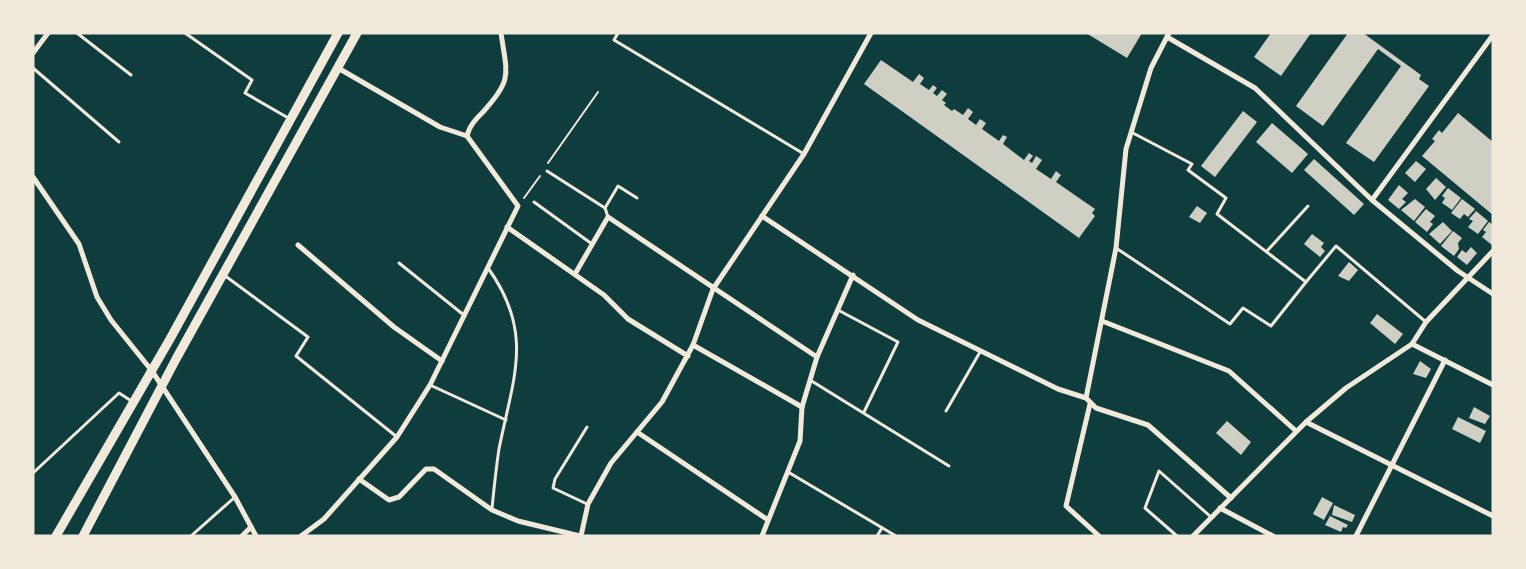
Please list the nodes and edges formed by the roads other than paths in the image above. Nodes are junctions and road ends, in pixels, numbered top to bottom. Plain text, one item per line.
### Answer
1 (48, 33) edge
2 (77, 33) edge
3 (185, 33) edge
4 (338, 33) edge
5 (357, 33) edge
6 (501, 33) edge
7 (618, 33) edge
8 (871, 33) edge
9 (1168, 35) edge
10 (1493, 35) edge
11 (33, 53) edge
12 (33, 68) edge
13 (338, 68) junction
14 (131, 75) dead end
15 (291, 119) junction
16 (1131, 132) junction
17 (467, 136) junction
18 (119, 142) dead end
19 (804, 154) junction
20 (546, 169) road end
21 (33, 177) edge
22 (637, 198) dead end
23 (1372, 200) junction
24 (534, 202) dead end
25 (1308, 206) dead end
26 (605, 208) junction
27 (762, 216) junction
28 (608, 217) junction
29 (507, 227) junction
30 (592, 244) junction
31 (298, 245) dead end
32 (1116, 248) junction
33 (1267, 251) junction
34 (1493, 251) edge
35 (399, 263) dead end
36 (488, 268) junction
37 (576, 274) junction
38 (224, 275) junction
39 (853, 275) junction
40 (1466, 276) junction
41 (1306, 282) junction
42 (713, 289) junction
43 (1493, 294) edge
44 (838, 310) junction
45 (465, 316) junction
46 (1102, 321) junction
47 (1426, 322) junction
48 (1412, 344) junction
49 (693, 345) junction
50 (981, 350) junction
51 (688, 356) junction
52 (817, 357) junction
53 (1445, 360) junction
54 (442, 361) junction
55 (152, 370) junction
56 (810, 380) junction
57 (430, 385) junction
58 (1493, 385) edge
59 (162, 387) junction
60 (1086, 398) junction
61 (134, 402) junction
62 (1090, 404) junction
63 (802, 407) junction
64 (946, 411) dead end
65 (864, 412) junction
66 (506, 420) junction
67 (1306, 422) junction
68 (587, 427) dead end
69 (1296, 431) junction
70 (637, 432) junction
71 (396, 437) junction
72 (949, 466) dead end
73 (1391, 467) junction
74 (33, 472) edge
75 (788, 472) junction
76 (359, 479) junction
77 (235, 497) junction
78 (1231, 498) junction
79 (588, 504) junction
80 (1220, 508) junction
81 (492, 510) junction
82 (1493, 516) edge
83 (1211, 517) junction
84 (768, 520) junction
85 (251, 528) junction
86 (882, 528) junction
87 (57, 535) edge
88 (84, 536) edge
89 (191, 536) edge
90 (242, 536) edge
91 (256, 536) edge
92 (301, 536) edge
93 (581, 536) edge
94 (762, 536) edge
95 (877, 536) edge
96 (896, 536) edge
97 (1100, 536) edge
98 (1177, 536) edge
99 (1193, 536) edge
100 (1273, 536) edge
101 (1356, 536) edge

1 - 11 street
2 - 14 lane
3 - 15 lane
4 - 15 main road
5 - 13 main road
6 - 17 street
7 - 19 lane
8 - 19 street
9 - 16 street
9 - 23 street
10 - 23 street
12 - 18 lane
13 - 17 street
13 - 38 main road
15 - 55 main road
16 - 32 street
16 - 33 lane
17 - 29 street
19 - 27 street
20 - 26 lane
21 - 55 street
22 - 26 lane
23 - 40 street
24 - 30 lane
25 - 33 lane
26 - 28 lane
27 - 39 street
27 - 42 street
28 - 30 street
28 - 42 street
29 - 36 street
29 - 37 street
30 - 37 street
31 - 54 street
32 - 41 lane
32 - 46 street
33 - 41 lane
34 - 40 street
35 - 45 lane
36 - 45 street
36 - 66 lane
37 - 51 street
38 - 59 main road
38 - 71 lane
39 - 44 street
39 - 50 street
40 - 43 street
40 - 47 street
41 - 47 lane
42 - 49 street
42 - 52 street
44 - 52 street
44 - 65 lane
45 - 54 street
46 - 60 street
46 - 69 street
47 - 48 street
48 - 53 street
48 - 67 street
49 - 51 street
49 - 63 street
50 - 60 street
50 - 64 lane
51 - 70 street
52 - 56 street
53 - 58 street
53 - 73 street
54 - 57 street
55 - 59 street
55 - 61 main road
56 - 63 street
56 - 65 lane
57 - 66 lane
57 - 71 street
59 - 77 street
59 - 88 main road
60 - 62 street
61 - 74 lane
61 - 87 main road
62 - 78 street
62 - 97 street
63 - 75 street
65 - 72 lane
66 - 81 lane
67 - 69 street
67 - 73 street
68 - 79 lane
69 - 78 street
70 - 79 street
70 - 84 street
71 - 76 street
73 - 82 street
73 - 101 street
75 - 84 street
75 - 86 lane
76 - 81 street
76 - 92 street
77 - 85 street
77 - 89 lane
78 - 80 street
79 - 93 street
80 - 83 street
80 - 100 street
81 - 93 street
83 - 98 lane
83 - 99 street
84 - 94 street
85 - 90 street
85 - 91 street
86 - 95 lane
86 - 96 lane

